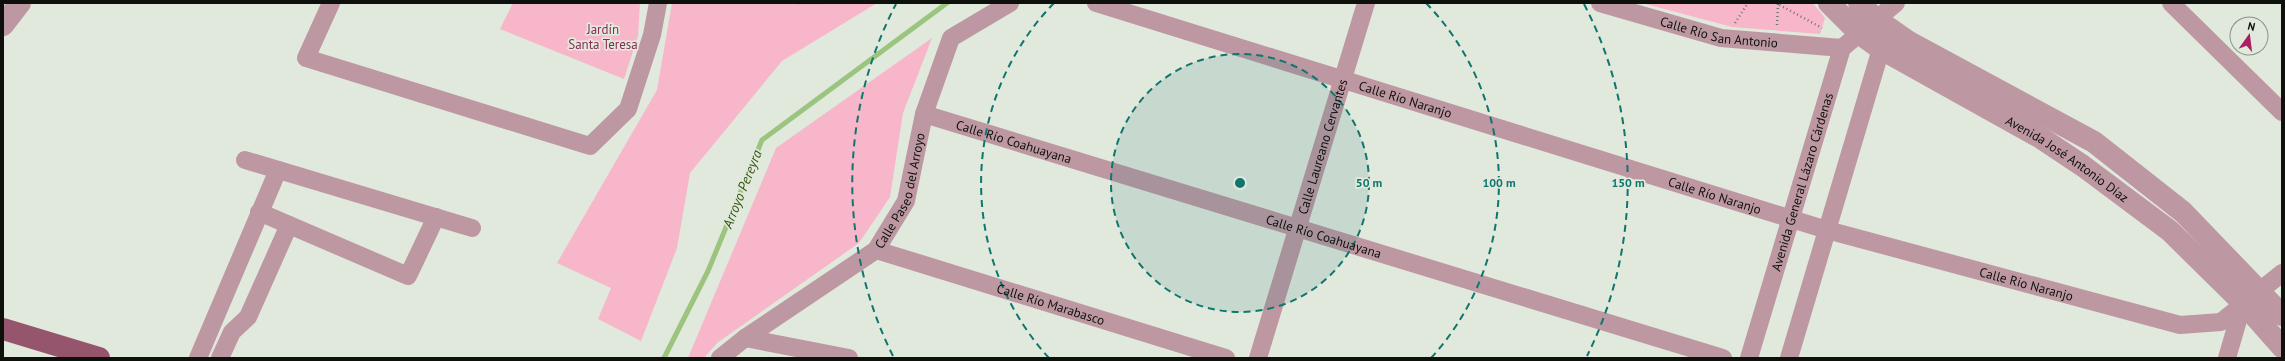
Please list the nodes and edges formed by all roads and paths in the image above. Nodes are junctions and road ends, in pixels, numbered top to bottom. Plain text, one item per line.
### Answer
1 (20, 3) edge
2 (331, 3) edge
3 (658, 3) edge
4 (798, 3) edge
5 (824, 3) edge
6 (1010, 3) edge
7 (1096, 3) edge
8 (1366, 3) edge
9 (1600, 3) edge
10 (1748, 3) edge
11 (1778, 3) edge
12 (1829, 3) edge
13 (1859, 3) edge
14 (1896, 3) edge
15 (2171, 3) edge
16 (1876, 19) junction
17 (3, 25) edge
18 (1732, 28) dead end
19 (1822, 28) dead end
20 (1777, 31) dead end
21 (1859, 33) junction
22 (1842, 48) junction
23 (1881, 49) junction
24 (1344, 80) junction
25 (2282, 112) edge
26 (924, 114) junction
27 (245, 160) dead end
28 (278, 170) junction
29 (259, 212) junction
30 (436, 217) junction
31 (1791, 219) junction
32 (289, 225) junction
33 (472, 228) dead end
34 (1297, 228) junction
35 (1827, 230) junction
36 (876, 250) junction
37 (2282, 273) edge
38 (2251, 297) junction
39 (2282, 315) edge
40 (3, 328) edge
41 (745, 338) junction
42 (2282, 347) edge
43 (99, 358) edge
44 (198, 358) edge
45 (220, 358) edge
46 (720, 358) edge
47 (849, 358) edge
48 (1226, 358) edge
49 (1258, 358) edge
50 (1722, 358) edge
51 (1749, 358) edge
52 (1789, 358) edge
53 (2226, 358) edge

1 - 17 street
2 - 3 street
4 - 5 path
6 - 26 street, Calle Paseo del Arroyo
7 - 24 street, Calle Río Naranjo
8 - 24 street, Calle Laureano Cervantes
9 - 22 street, Calle Río San Antonio
10 - 18 path
11 - 19 path
11 - 20 path
12 - 21 street, Avenida José Antonio Díaz
13 - 16 street, Avenida José Antonio Díaz
14 - 16 street
15 - 25 street
16 - 21 street
16 - 23 street
16 - 38 street, Avenida José Antonio Díaz
21 - 22 street
21 - 23 street, Avenida José Antonio Díaz
22 - 31 street, Avenida General Lázaro Cárdenas
23 - 35 street
23 - 38 street, Avenida José Antonio Díaz
24 - 31 street, Calle Río Naranjo
24 - 34 street, Calle Laureano Cervantes
26 - 34 street, Calle Río Coahuayana
26 - 36 street, Calle Paseo del Arroyo
27 - 28 street
28 - 29 street
28 - 30 street
29 - 32 street
29 - 44 street
30 - 32 street
30 - 33 street
31 - 35 street, Calle Río Naranjo
31 - 51 street, Avenida General Lázaro Cárdenas
32 - 45 street
34 - 49 street, Calle Laureano Cervantes
34 - 50 street, Calle Río Coahuayana
35 - 38 street, Calle Río Naranjo
35 - 52 street
36 - 41 street, Calle Paseo del Arroyo
36 - 48 street, Calle Río Marabasco
37 - 38 street, Calle Río Naranjo
38 - 39 street, Avenida José Antonio Díaz
38 - 42 street, Avenida José Antonio Díaz
38 - 53 street
40 - 43 main road
41 - 46 street, Calle Paseo del Arroyo
41 - 47 street

